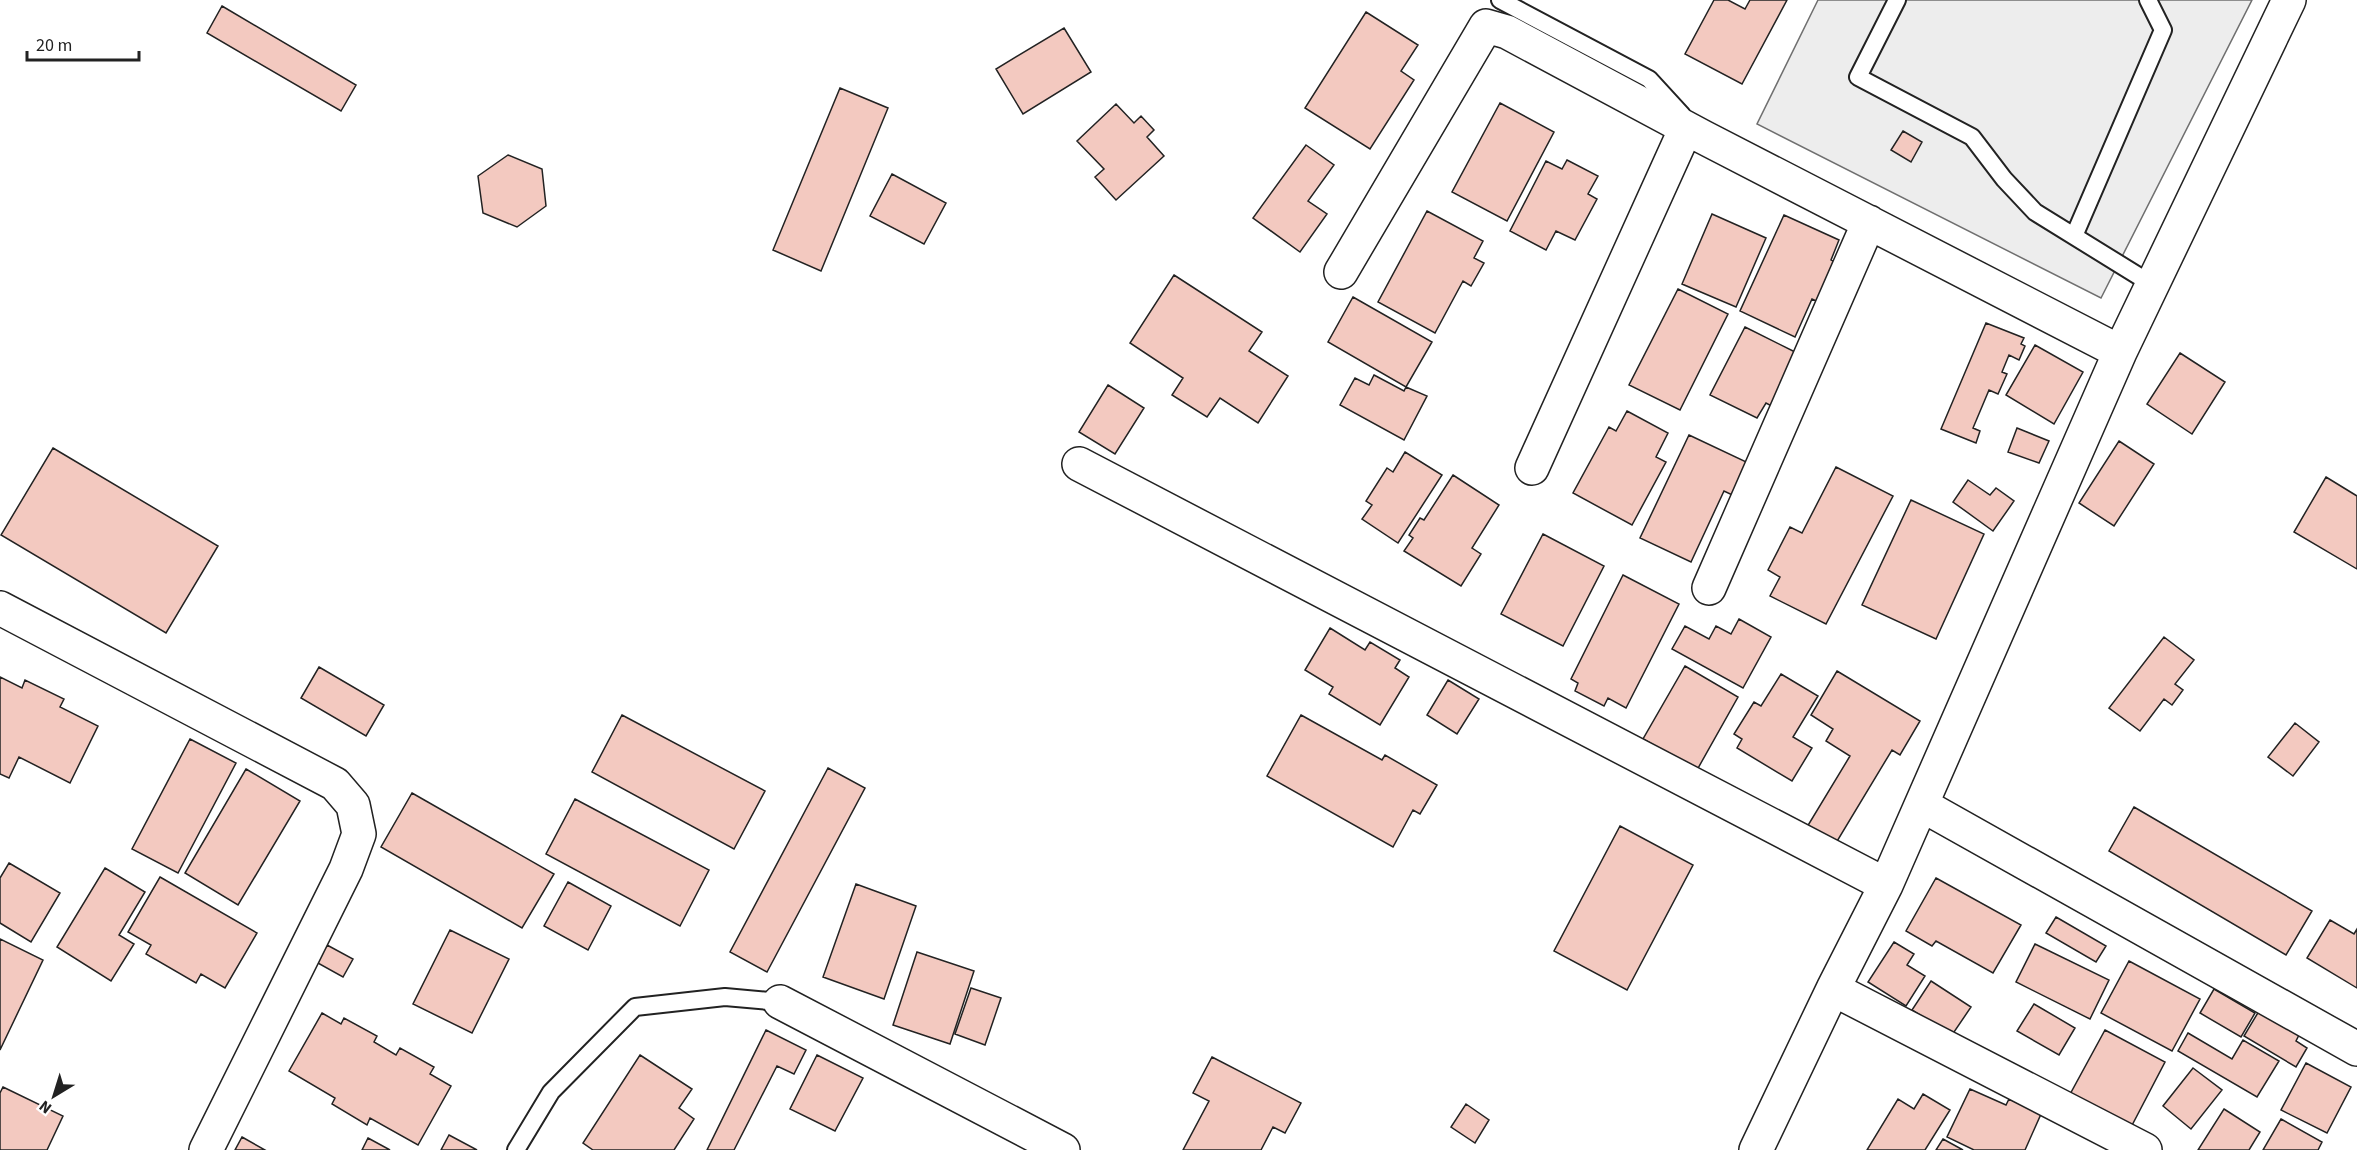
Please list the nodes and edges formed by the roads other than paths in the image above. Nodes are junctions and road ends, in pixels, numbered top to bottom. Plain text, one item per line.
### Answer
1 (1500, 0) edge
2 (1897, 0) edge
3 (2148, 0) edge
4 (2289, 0) edge
5 (1695, 132) junction
6 (1869, 222) junction
7 (2074, 236) junction
8 (1341, 272) dead end
9 (2153, 285) junction
10 (2120, 352) junction
11 (1079, 464) dead end
12 (1532, 468) dead end
13 (1709, 588) dead end
14 (0, 608) edge
15 (1922, 805) junction
16 (1886, 885) junction
17 (1833, 989) junction
18 (780, 1002) joint
19 (2357, 1048) edge
20 (207, 1150) edge
21 (516, 1150) edge
22 (1063, 1150) edge
23 (1756, 1150) edge
24 (2145, 1150) edge

1 - 5 lane
2 - 7 lane
3 - 7 lane
4 - 9 street
5 - 6 street
5 - 8 street
5 - 12 street
6 - 10 street
6 - 13 street
7 - 9 lane
9 - 10 street
10 - 15 street
11 - 16 street
14 - 20 street
15 - 16 street
15 - 19 street
16 - 17 street
17 - 23 street
17 - 24 street
18 - 21 lane
18 - 22 street

